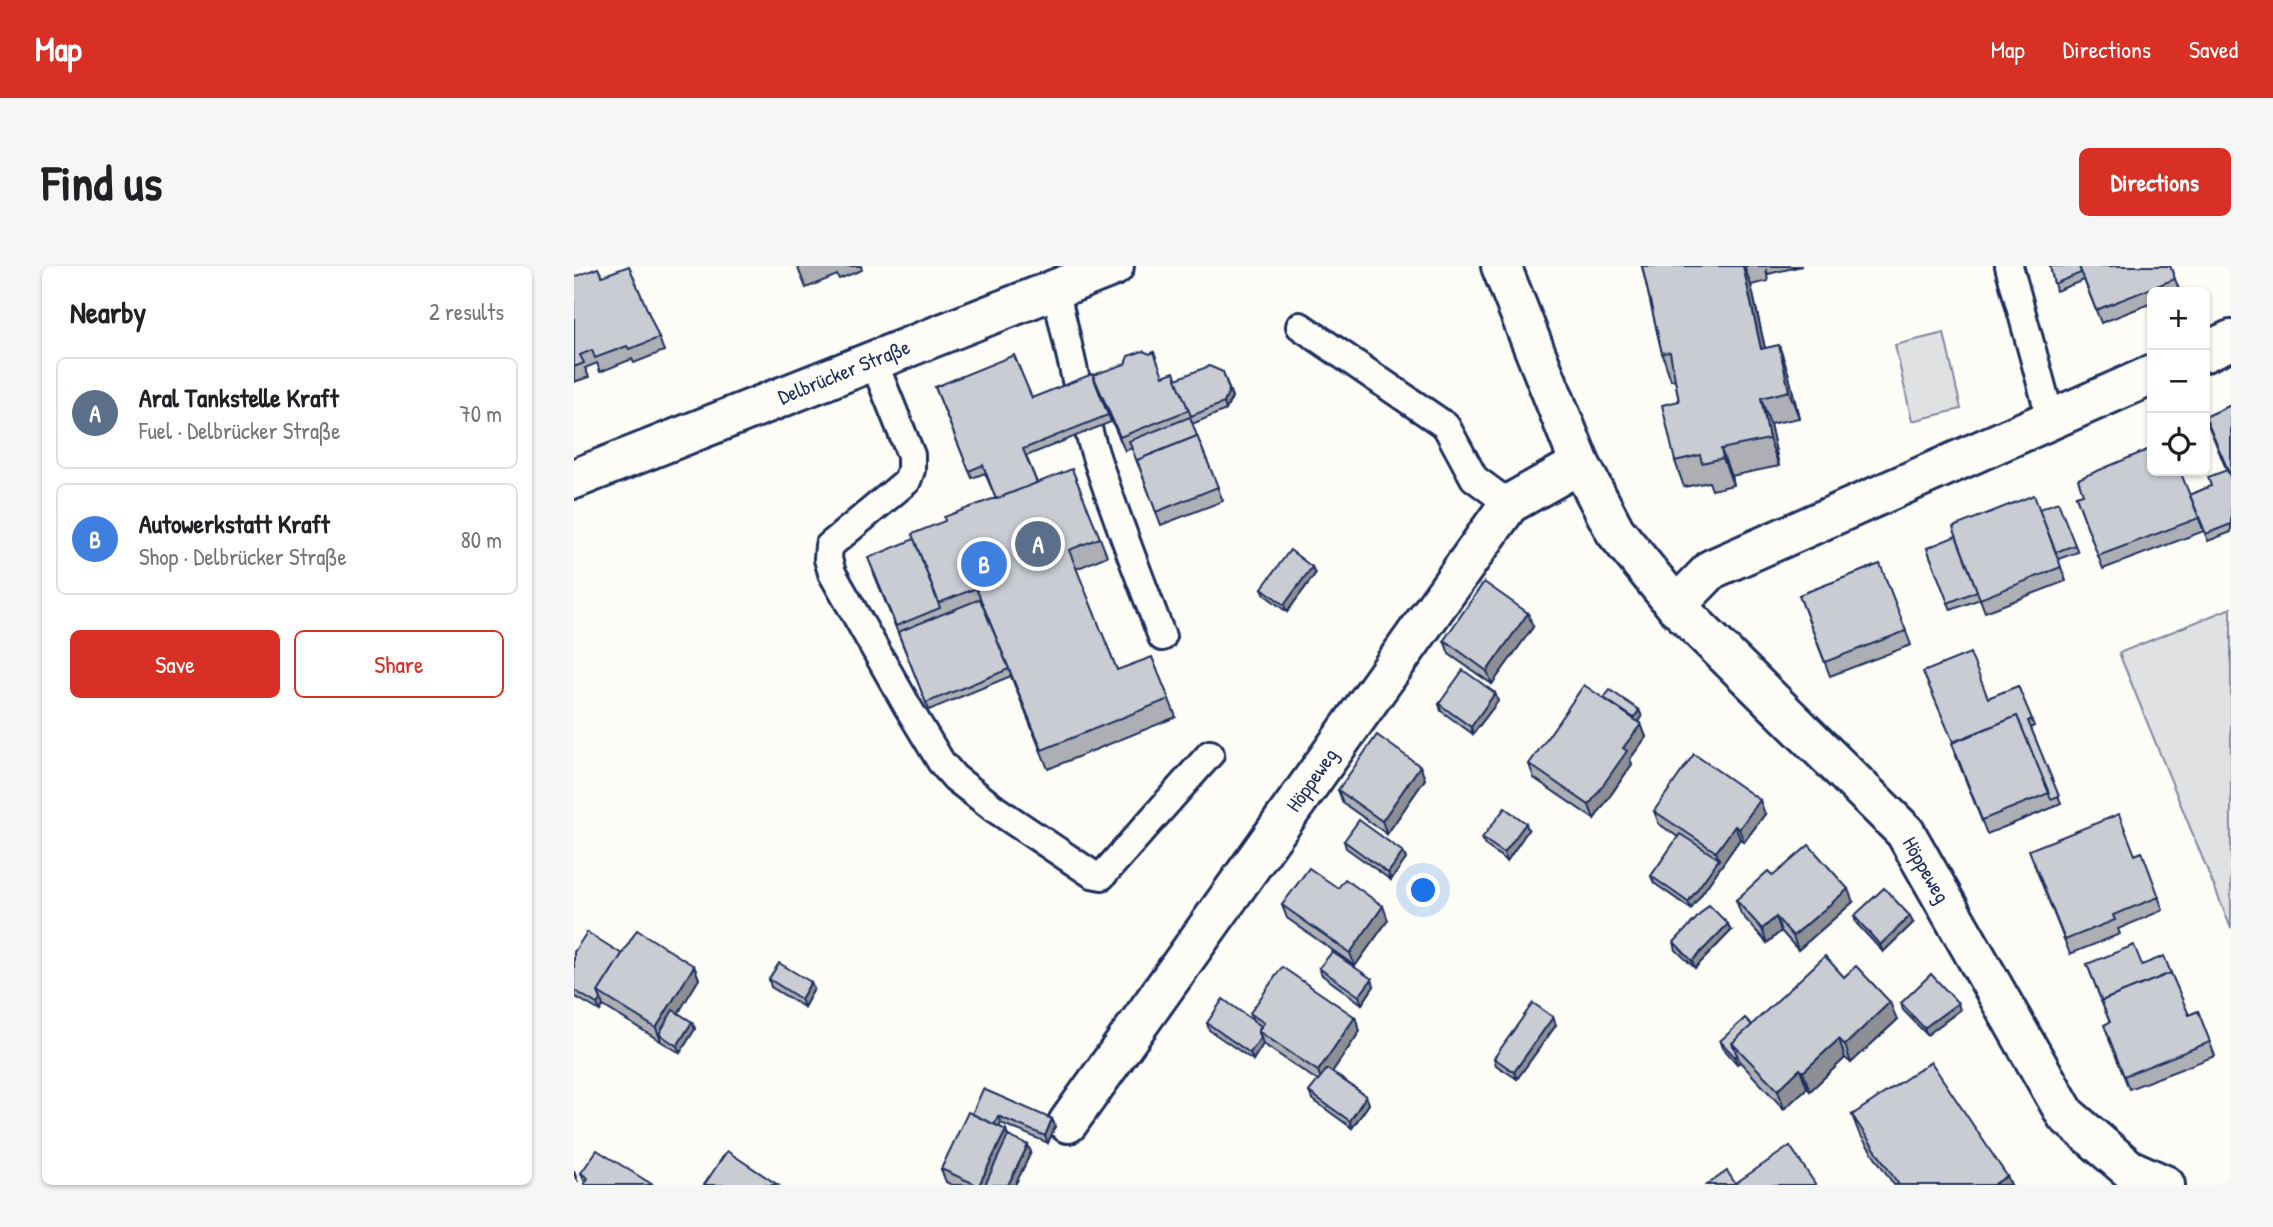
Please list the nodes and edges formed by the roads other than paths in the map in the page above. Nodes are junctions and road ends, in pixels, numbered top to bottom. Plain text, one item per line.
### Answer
1 (1502, 266) edge
2 (2009, 266) edge
3 (1083, 274) edge
4 (1300, 326) dead end
5 (2231, 340) edge
6 (2209, 350) edge
7 (873, 360) junction
8 (2147, 377) edge
9 (2051, 420) junction
10 (1580, 464) junction
11 (574, 479) edge
12 (1509, 504) junction
13 (1676, 606) junction
14 (1162, 637) dead end
15 (1210, 754) dead end
16 (1068, 1123) dead end
17 (2118, 1177) edge
18 (2165, 1185) edge

1 - 10 street, Höppeweg
2 - 9 lane
3 - 7 street, Delbrücker Straße
3 - 14 lane
4 - 12 lane
5 - 6 street
7 - 11 street, Delbrücker Straße
7 - 15 lane
8 - 9 street
9 - 13 street
10 - 12 street, Höppeweg
10 - 13 street, Höppeweg
12 - 16 street, Höppeweg
13 - 17 street, Höppeweg
17 - 18 street, Höppeweg

